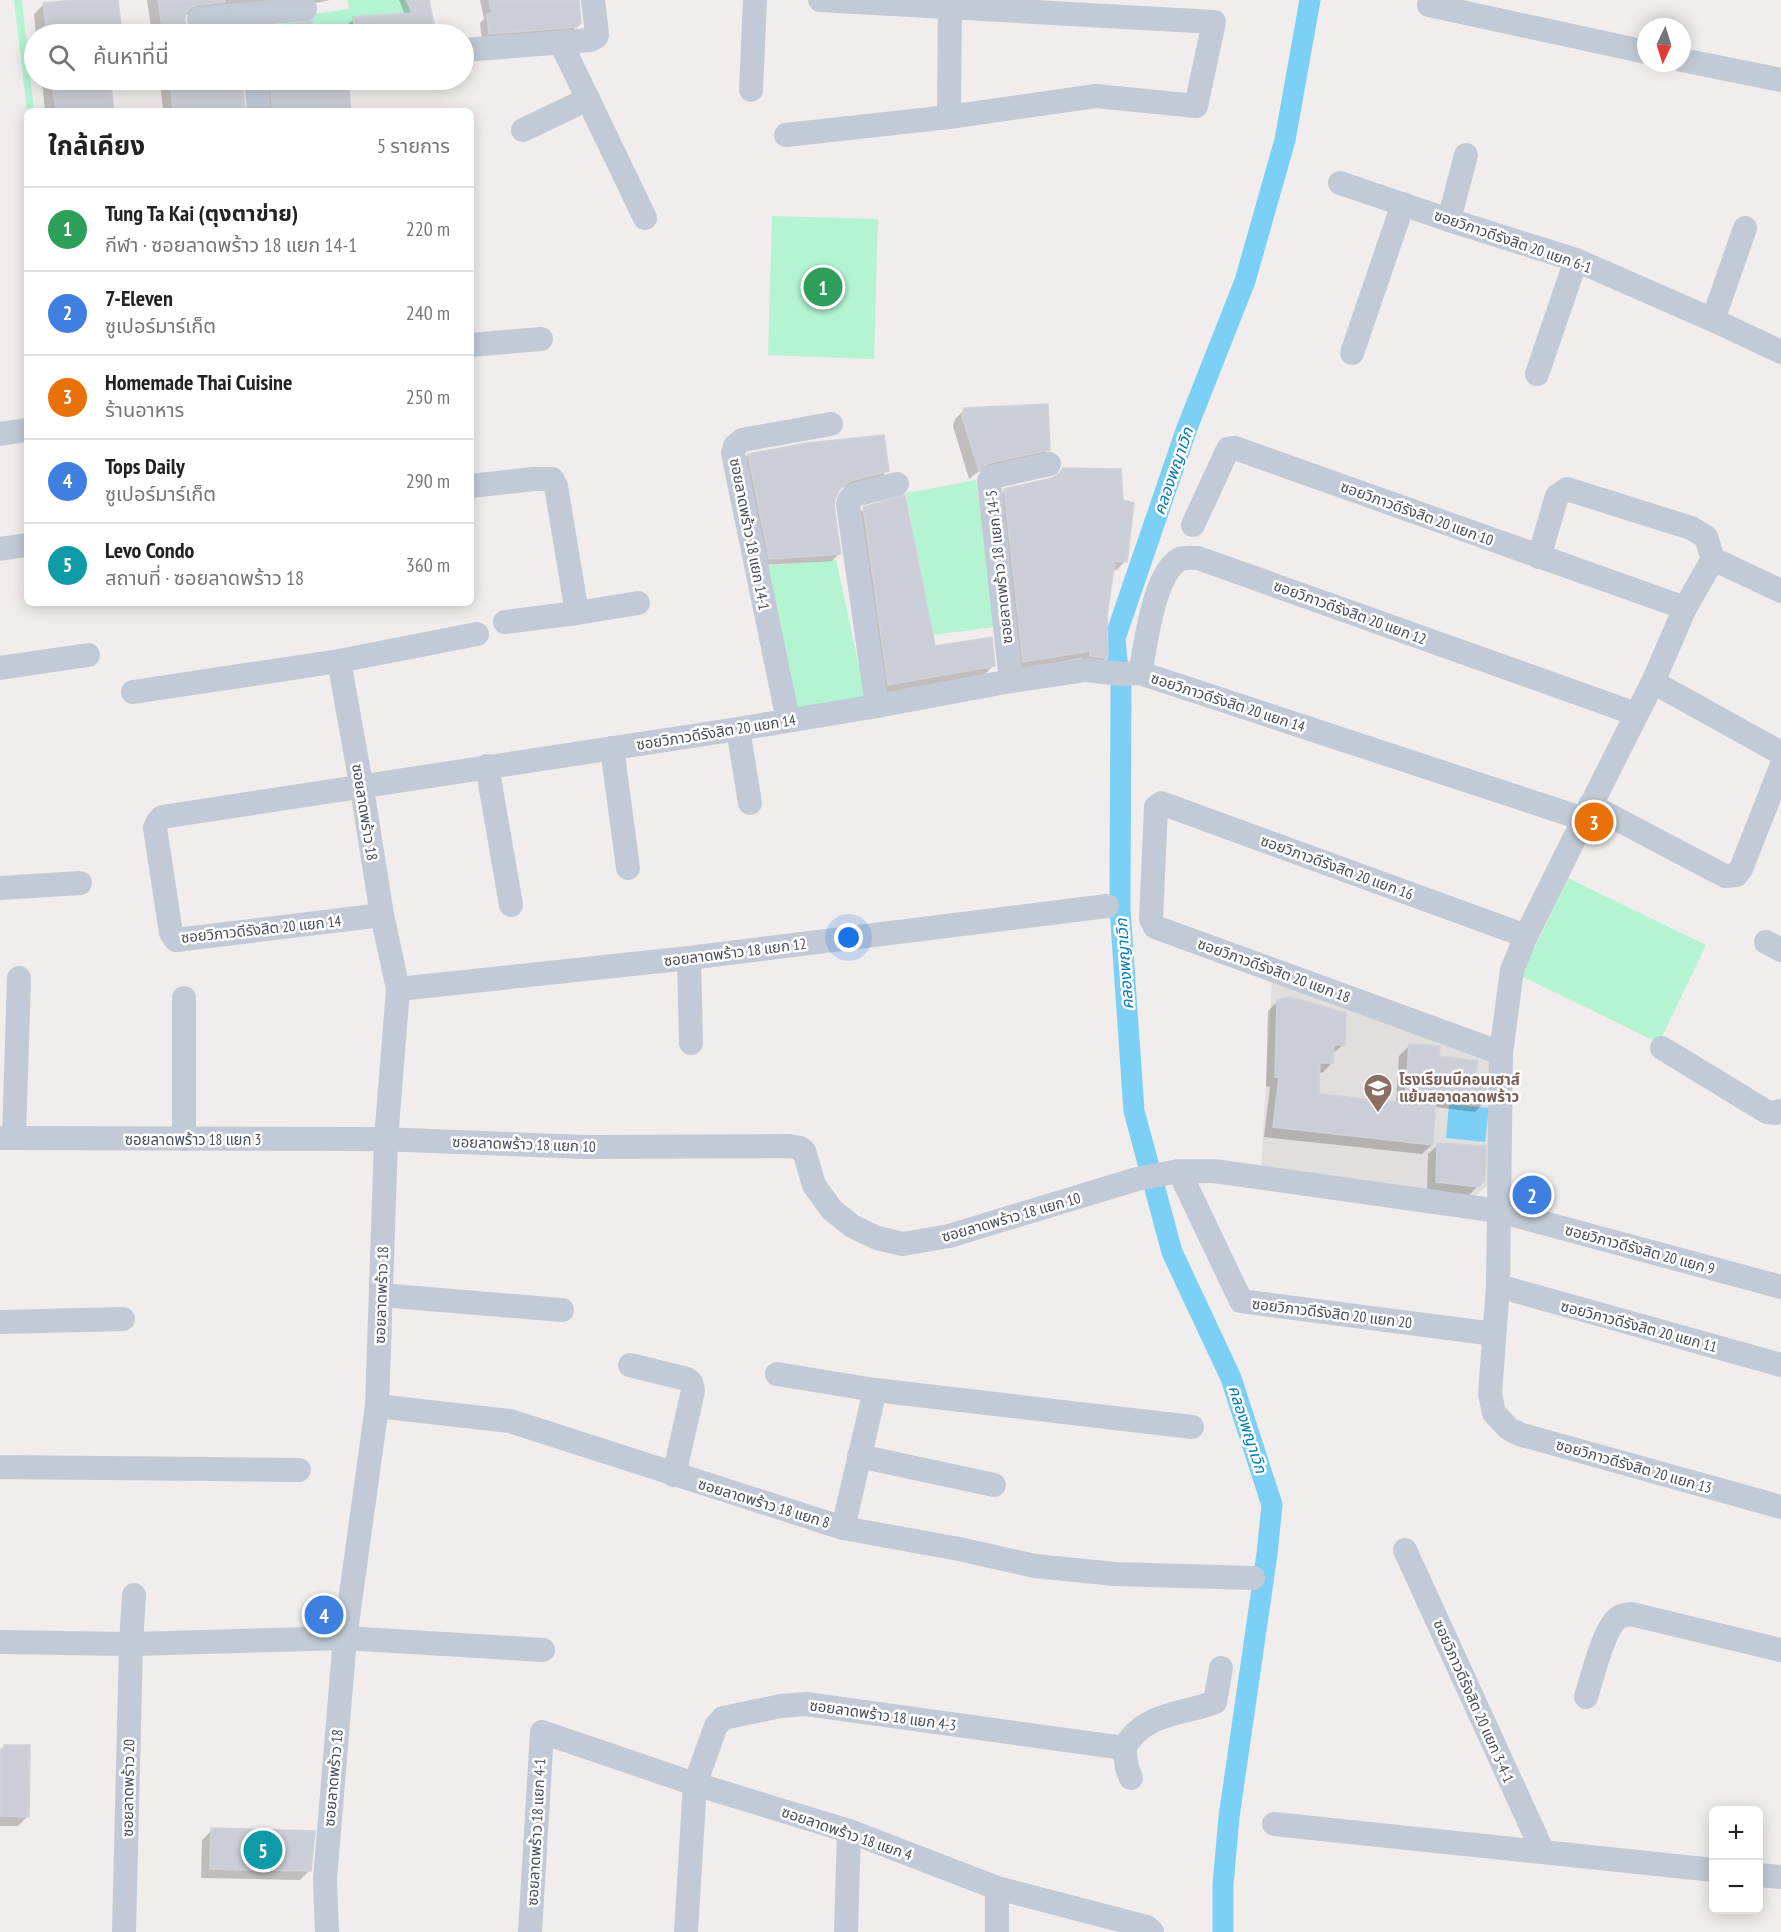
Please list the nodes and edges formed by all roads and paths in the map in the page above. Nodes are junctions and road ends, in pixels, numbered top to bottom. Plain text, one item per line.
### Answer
1 (593, 0) edge
2 (755, 0) edge
3 (820, 0) edge
4 (950, 4) edge
5 (1429, 5) dead end
6 (305, 9) dead end
7 (199, 19) dead end
8 (232, 24) edge
9 (243, 24) edge
10 (561, 43) junction
11 (474, 49) edge
12 (1637, 50) edge
13 (1691, 62) edge
14 (1781, 80) edge
15 (257, 90) edge
16 (751, 90) dead end
17 (588, 99) junction
18 (259, 108) edge
19 (949, 117) junction
20 (523, 130) dead end
21 (786, 135) dead end
22 (1466, 155) dead end
23 (1340, 183) dead end
24 (1403, 204) junction
25 (645, 219) dead end
26 (1449, 220) junction
27 (1745, 228) dead end
28 (1576, 260) junction
29 (1713, 320) junction
30 (540, 339) dead end
31 (474, 345) edge
32 (1781, 352) edge
33 (1352, 353) dead end
34 (1537, 374) dead end
35 (831, 424) dead end
36 (24, 430) edge
37 (0, 434) edge
38 (1049, 464) dead end
39 (897, 484) dead end
40 (474, 486) edge
41 (1193, 525) dead end
42 (24, 545) edge
43 (0, 549) edge
44 (1539, 557) junction
45 (1713, 559) junction
46 (1781, 591) edge
47 (638, 603) dead end
48 (1685, 608) junction
49 (577, 614) junction
50 (505, 622) dead end
51 (477, 634) dead end
52 (88, 655) dead end
53 (339, 661) junction
54 (0, 668) edge
55 (1140, 674) junction
56 (1011, 681) junction
57 (1653, 682) junction
58 (133, 692) dead end
59 (877, 706) junction
60 (1636, 714) junction
61 (788, 720) junction
62 (738, 729) junction
63 (612, 748) junction
64 (1781, 753) edge
65 (487, 766) junction
66 (1781, 767) edge
67 (362, 787) junction
68 (750, 803) dead end
69 (1587, 812) junction
70 (1154, 814) joint
71 (628, 868) dead end
72 (80, 883) dead end
73 (0, 888) edge
74 (511, 905) dead end
75 (1107, 906) dead end
76 (382, 915) junction
77 (1526, 936) junction
78 (689, 958) junction
79 (19, 978) dead end
80 (398, 989) junction
81 (184, 998) dead end
82 (692, 1043) dead end
83 (1662, 1048) dead end
84 (1501, 1053) junction
85 (1781, 1111) edge
86 (7, 1138) edge
87 (184, 1139) junction
88 (386, 1140) junction
89 (1179, 1171) junction
90 (1499, 1211) junction
91 (1498, 1286) junction
92 (1781, 1287) edge
93 (381, 1295) junction
94 (562, 1310) dead end
95 (123, 1319) dead end
96 (0, 1322) edge
97 (1494, 1334) junction
98 (630, 1365) dead end
99 (1781, 1365) edge
100 (777, 1374) dead end
101 (874, 1390) junction
102 (377, 1406) junction
103 (1192, 1427) dead end
104 (859, 1456) junction
105 (0, 1467) edge
106 (299, 1470) dead end
107 (674, 1475) junction
108 (994, 1485) dead end
109 (1781, 1507) edge
110 (843, 1528) junction
111 (1406, 1550) dead end
112 (1253, 1578) dead end
113 (134, 1595) dead end
114 (345, 1638) junction
115 (0, 1642) edge
116 (131, 1644) junction
117 (543, 1650) dead end
118 (1781, 1650) edge
119 (1221, 1668) dead end
120 (1586, 1697) dead end
121 (542, 1732) joint
122 (1124, 1748) junction
123 (1131, 1778) dead end
124 (695, 1784) junction
125 (1274, 1824) dead end
126 (849, 1831) junction
127 (1543, 1852) junction
128 (1709, 1870) edge
129 (1763, 1876) edge
130 (1781, 1878) edge
131 (997, 1888) junction
132 (124, 1932) edge
133 (327, 1932) edge
134 (530, 1932) edge
135 (686, 1932) edge
136 (846, 1932) edge
137 (997, 1932) edge
138 (1152, 1932) edge

1 - 10 street
2 - 16 street
3 - 4 street
4 - 19 street
4 - 19 street
5 - 12 street
6 - 9 street
7 - 8 street
10 - 11 street
10 - 17 street
13 - 14 street
15 - 18 street
17 - 20 street
17 - 25 street
19 - 21 street
22 - 26 street
23 - 24 street, ซอยวิภาวดีรังสิต 20 แยก 6-1
24 - 26 street, ซอยวิภาวดีรังสิต 20 แยก 6-1
24 - 33 street
26 - 28 street, ซอยวิภาวดีรังสิต 20 แยก 6-1
27 - 29 street
28 - 29 street, ซอยวิภาวดีรังสิต 20 แยก 6-1
28 - 34 street
29 - 32 street, ซอยวิภาวดีรังสิต 20 แยก 6-1
30 - 31 street
35 - 61 street, ซอยลาดพร้าว 18 แยก 14-1
36 - 37 street
38 - 56 street, ซอยลาดพร้าว 18 แยก 14-5
39 - 59 street
40 - 49 street
41 - 44 street, ซอยวิภาวดีรังสิต 20 แยก 10
42 - 43 street
44 - 45 street
44 - 48 street, ซอยวิภาวดีรังสิต 20 แยก 10
45 - 46 street
45 - 48 street
47 - 49 street
48 - 57 street
49 - 50 street
51 - 53 street
52 - 54 street
53 - 58 street
53 - 67 street, ซอยลาดพร้าว 18
55 - 56 street, ซอยวิภาวดีรังสิต 20 แยก 14
55 - 60 street, ซอยวิภาวดีรังสิต 20 แยก 12
55 - 69 street, ซอยวิภาวดีรังสิต 20 แยก 14
56 - 59 street, ซอยวิภาวดีรังสิต 20 แยก 14
57 - 60 street
57 - 64 street
59 - 61 street, ซอยวิภาวดีรังสิต 20 แยก 14
60 - 69 street
61 - 62 street, ซอยวิภาวดีรังสิต 20 แยก 14
62 - 63 street, ซอยวิภาวดีรังสิต 20 แยก 14
62 - 68 street
63 - 65 street, ซอยวิภาวดีรังสิต 20 แยก 14
63 - 71 street
65 - 67 street, ซอยวิภาวดีรังสิต 20 แยก 14
65 - 74 street
66 - 69 street, ซอยวิภาวดีรังสิต 20 แยก 14
67 - 76 street, ซอยลาดพร้าว 18
67 - 76 street, ซอยวิภาวดีรังสิต 20 แยก 14
69 - 77 street
70 - 77 street, ซอยวิภาวดีรังสิต 20 แยก 16
70 - 84 street, ซอยวิภาวดีรังสิต 20 แยก 18
72 - 73 street
75 - 78 street, ซอยลาดพร้าว 18 แยก 12
76 - 80 street, ซอยลาดพร้าว 18
77 - 84 street
78 - 80 street, ซอยลาดพร้าว 18 แยก 12
78 - 82 street
79 - 86 street
80 - 88 street, ซอยลาดพร้าว 18
81 - 87 street
83 - 85 street
84 - 90 street
86 - 87 street, ซอยลาดพร้าว 18 แยก 3
87 - 88 street, ซอยลาดพร้าว 18 แยก 3
88 - 89 street, ซอยลาดพร้าว 18 แยก 10
88 - 93 street, ซอยลาดพร้าว 18
89 - 90 street, ซอยลาดพร้าว 18 แยก 10
89 - 97 street, ซอยวิภาวดีรังสิต 20 แยก 20
90 - 91 street
90 - 92 street, ซอยวิภาวดีรังสิต 20 แยก 9
91 - 97 street
91 - 99 street, ซอยวิภาวดีรังสิต 20 แยก 11
93 - 94 street
93 - 102 street, ซอยลาดพร้าว 18
95 - 96 street
97 - 109 street, ซอยวิภาวดีรังสิต 20 แยก 13
98 - 107 street
100 - 101 street
101 - 103 street
101 - 104 street, ซอยลาดพร้าว 18 แยก 8
102 - 107 street, ซอยลาดพร้าว 18 แยก 8
102 - 114 street, ซอยลาดพร้าว 18
104 - 108 street
104 - 110 street, ซอยลาดพร้าว 18 แยก 8
105 - 106 street
107 - 110 street, ซอยลาดพร้าว 18 แยก 8
110 - 112 street
111 - 127 street, ซอยวิภาวดีรังสิต 20 แยก 3-4-1
113 - 116 street, ซอยลาดพร้าว 20
114 - 116 street
114 - 117 street
114 - 133 street, ซอยลาดพร้าว 18
115 - 116 street
116 - 132 street, ซอยลาดพร้าว 20
118 - 120 street
119 - 122 street
121 - 124 street, ซอยลาดพร้าว 18 แยก 4
121 - 134 street, ซอยลาดพร้าว 18 แยก 4-1
122 - 123 street
122 - 124 street, ซอยลาดพร้าว 18 แยก 4-3
124 - 126 street, ซอยลาดพร้าว 18 แยก 4
124 - 135 street, ซอยลาดพร้าว 18 แยก 4-3
125 - 127 street
126 - 131 street, ซอยลาดพร้าว 18 แยก 4
126 - 136 street
127 - 128 street
129 - 130 street
131 - 137 street
131 - 138 street, ซอยลาดพร้าว 18 แยก 4

